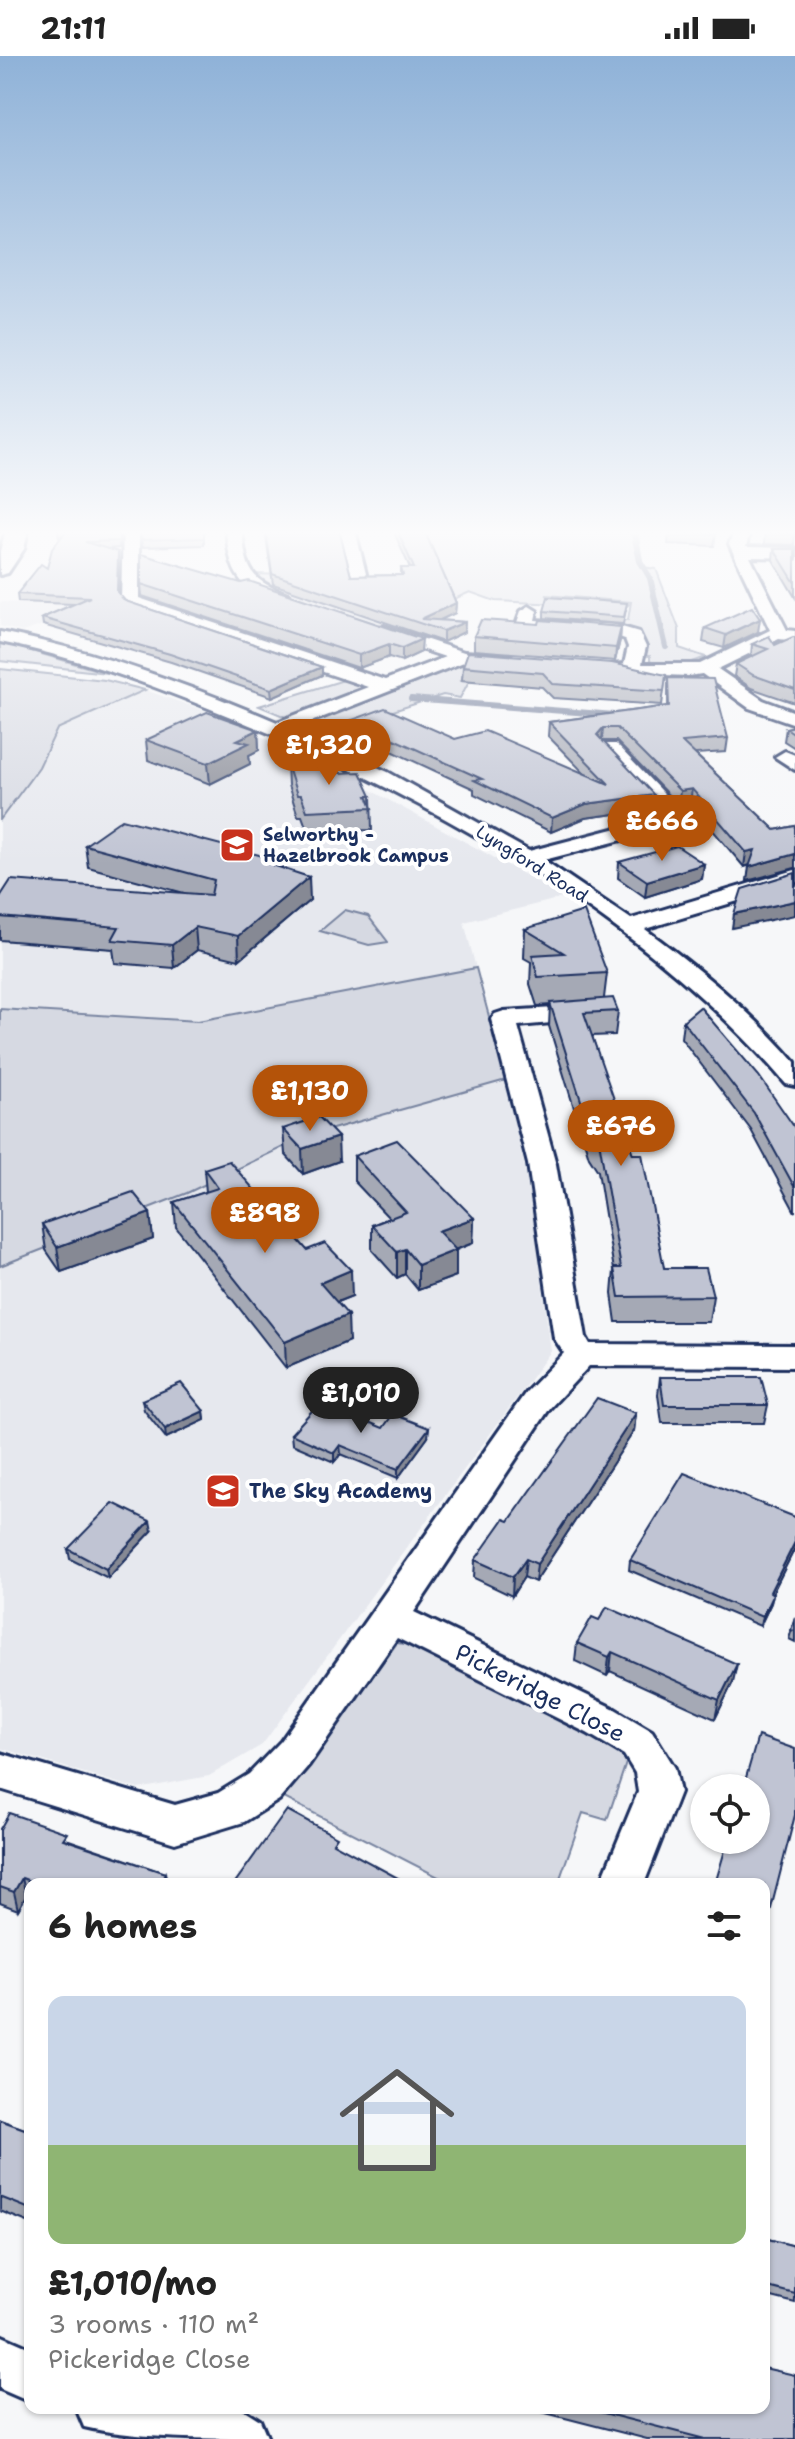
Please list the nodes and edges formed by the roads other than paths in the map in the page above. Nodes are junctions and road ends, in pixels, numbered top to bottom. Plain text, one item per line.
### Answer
1 (15, 641) edge
2 (250, 641) edge
3 (414, 641) edge
4 (635, 641) edge
5 (769, 641) edge
6 (462, 657) junction
7 (526, 662) edge
8 (601, 668) edge
9 (705, 668) junction
10 (632, 670) junction
11 (386, 687) junction
12 (795, 718) edge
13 (275, 729) junction
14 (609, 748) edge
15 (527, 859) junction
16 (795, 877) edge
17 (628, 927) junction
18 (602, 1013) edge
19 (786, 1054) edge
20 (795, 1078) edge
21 (581, 1355) junction
22 (795, 1356) edge
23 (390, 1617) junction
24 (0, 1771) edge
25 (624, 1878) edge
26 (0, 2362) edge
27 (24, 2372) edge
28 (181, 2414) edge
29 (241, 2439) edge

1 - 13 street, Lyngford Road
2 - 11 street
3 - 6 street
4 - 10 street
5 - 9 street
6 - 7 street
6 - 11 street
8 - 10 street
9 - 10 street
9 - 12 street
11 - 13 street
13 - 15 street, Lyngford Road
14 - 15 street
15 - 17 street, Lyngford Road
16 - 17 street
17 - 19 street, Lyngford Road
18 - 21 street
19 - 20 street, Lyngford Road
21 - 22 street
21 - 23 street
23 - 24 street
23 - 25 street, Pickeridge Close
26 - 27 street
28 - 29 street

